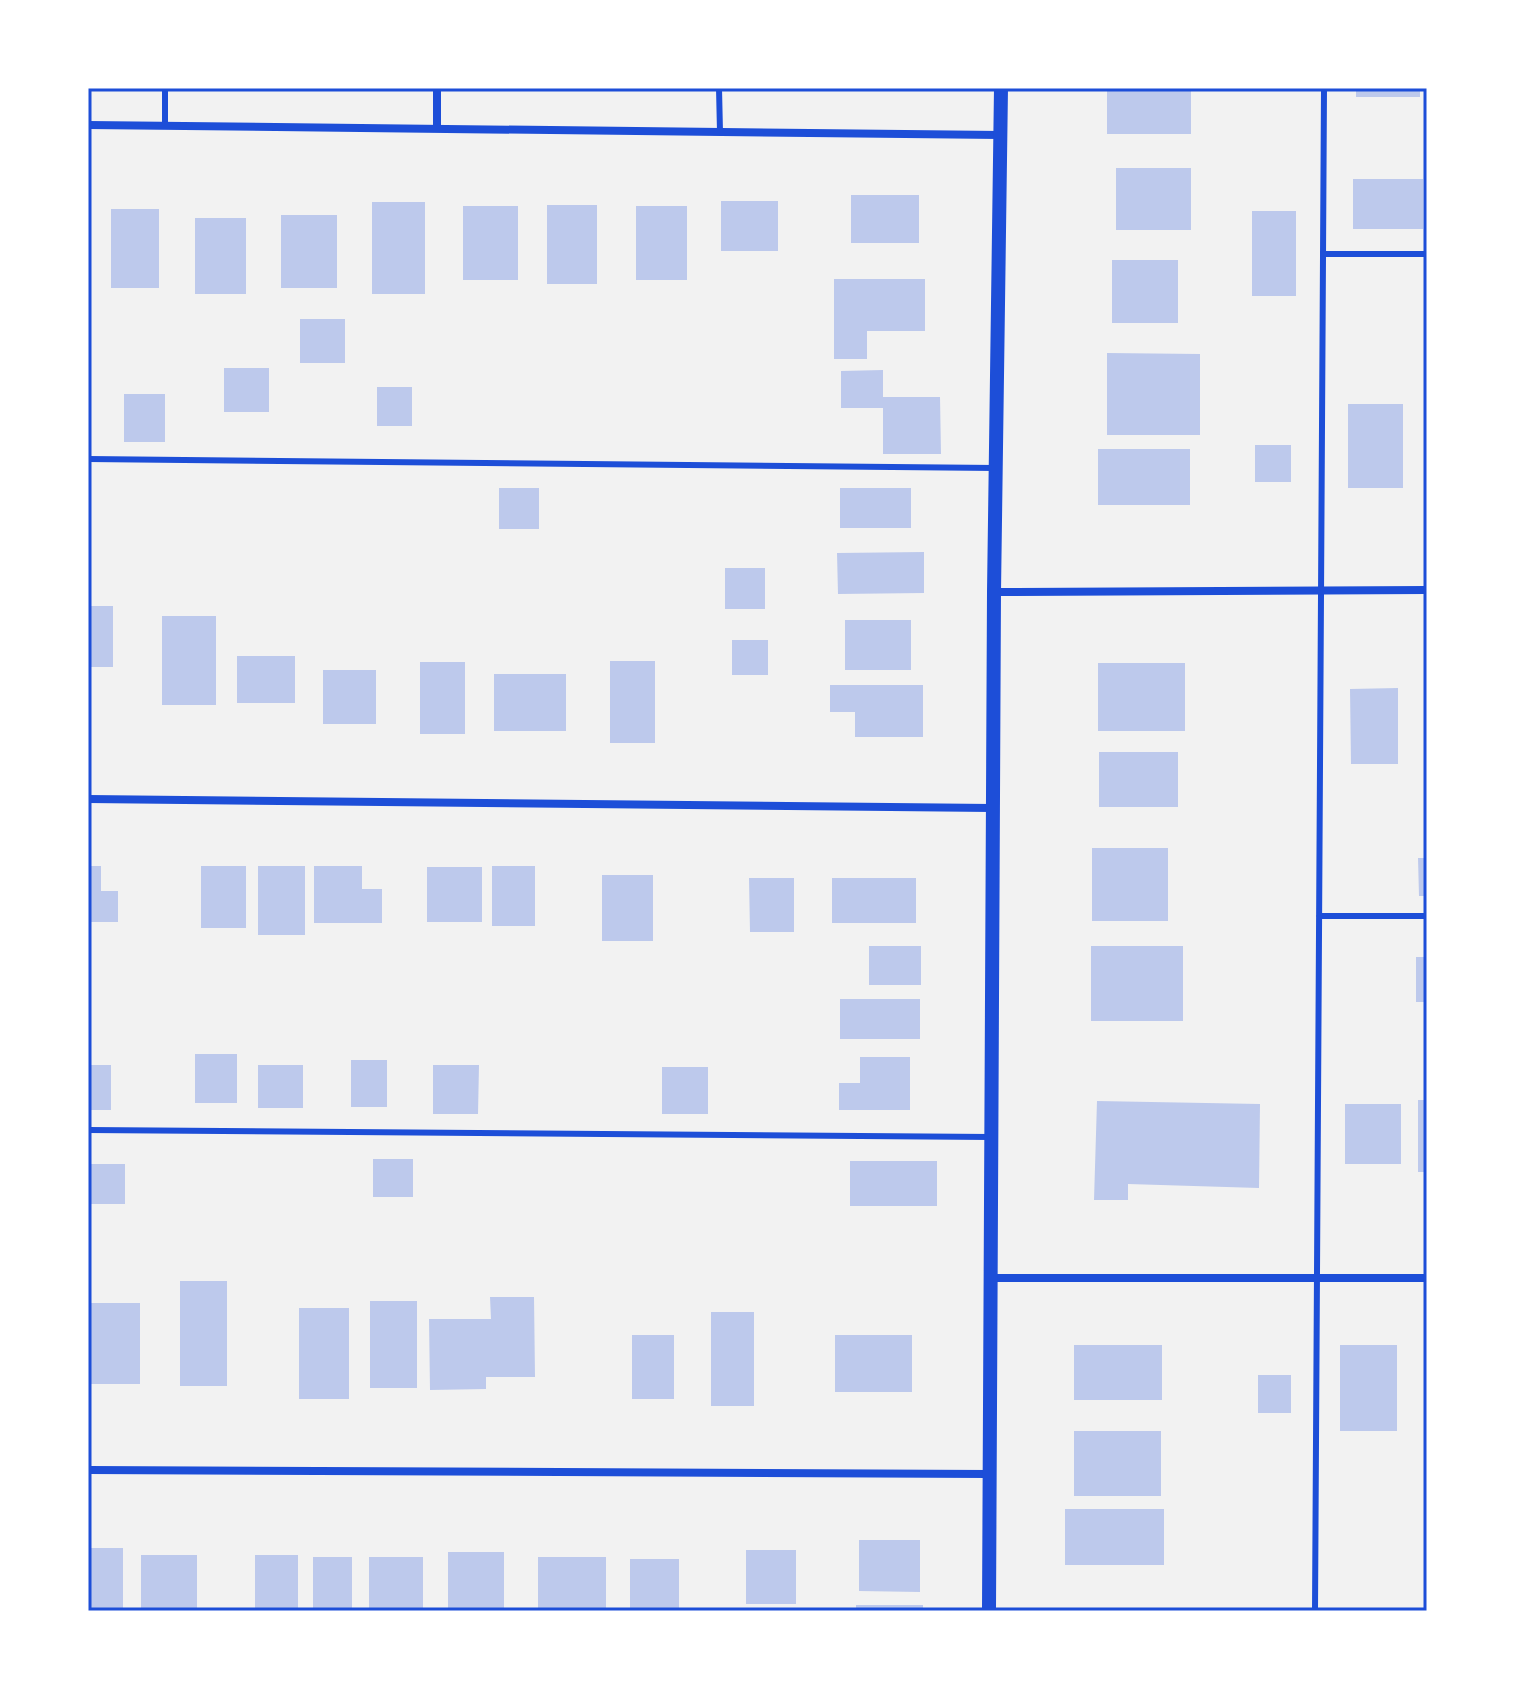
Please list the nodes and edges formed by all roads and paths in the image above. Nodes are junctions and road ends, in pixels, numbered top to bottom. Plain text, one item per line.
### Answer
1 (165, 88) edge
2 (437, 88) edge
3 (719, 88) edge
4 (1001, 88) edge
5 (1324, 88) edge
6 (88, 125) edge
7 (165, 125) junction
8 (437, 128) junction
9 (720, 132) junction
10 (1000, 135) junction
11 (1323, 254) junction
12 (1427, 254) edge
13 (88, 459) edge
14 (996, 468) junction
15 (1427, 590) edge
16 (1321, 591) junction
17 (994, 592) junction
18 (88, 799) edge
19 (992, 808) junction
20 (1319, 916) junction
21 (1427, 916) edge
22 (88, 1130) edge
23 (991, 1137) junction
24 (990, 1278) junction
25 (1316, 1278) junction
26 (1427, 1278) edge
27 (88, 1470) edge
28 (989, 1474) junction
29 (989, 1611) edge
30 (1315, 1611) edge

1 - 7 lane
2 - 8 street
3 - 9 lane
4 - 10 street
5 - 11 lane
6 - 7 street
7 - 8 street
8 - 9 street
9 - 10 street
10 - 14 street
11 - 12 lane
11 - 16 lane
13 - 14 lane
14 - 17 street
15 - 16 street
16 - 17 street
16 - 20 lane
17 - 19 street
18 - 19 street
19 - 23 street
20 - 21 lane
20 - 25 lane
22 - 23 lane
23 - 24 street
24 - 25 street
24 - 28 street
25 - 26 street
25 - 30 lane
27 - 28 street
28 - 29 street

